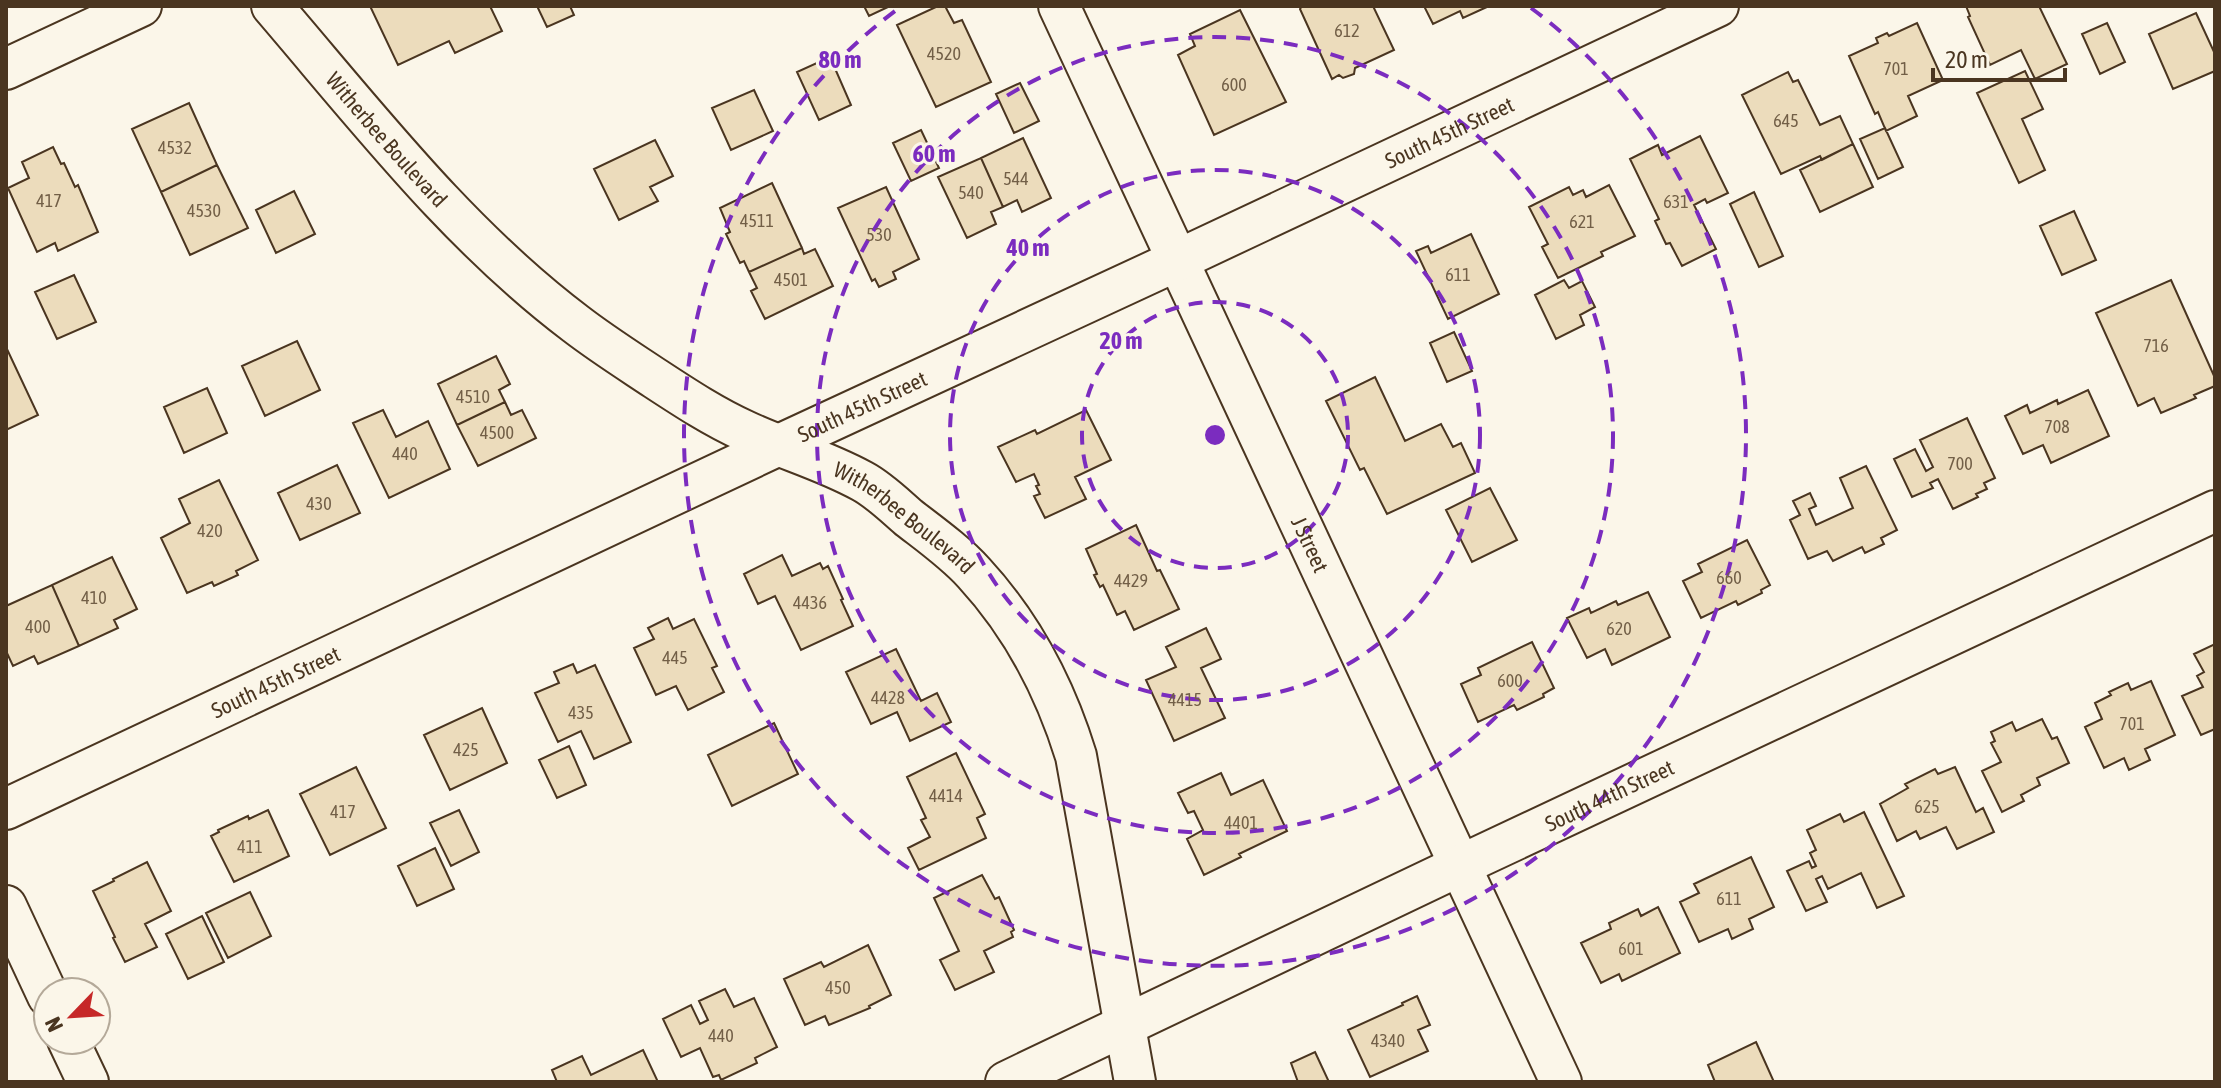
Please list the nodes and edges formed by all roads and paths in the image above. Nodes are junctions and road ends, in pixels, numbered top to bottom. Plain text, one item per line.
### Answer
1 (141, 6) edge
2 (272, 6) edge
3 (1059, 6) edge
4 (1718, 6) edge
5 (6, 69) edge
6 (1178, 260) junction
7 (779, 445) junction
8 (2215, 511) edge
9 (6, 809) edge
10 (1459, 866) junction
11 (6, 906) edge
12 (39, 976) edge
13 (1125, 1026) junction
14 (76, 1056) edge
15 (88, 1082) edge
16 (1006, 1082) edge
17 (1135, 1082) edge
18 (1561, 1082) edge

1 - 5 street
2 - 7 street, Witherbee Boulevard
3 - 6 street, J Street
4 - 6 street, South 45th Street
6 - 7 street, South 45th Street
6 - 10 street, J Street
7 - 9 street, South 45th Street
7 - 13 street, Witherbee Boulevard
8 - 10 street, South 44th Street
10 - 13 street, South 44th Street
10 - 18 street, J Street
11 - 12 street
13 - 16 street, South 44th Street
13 - 17 street, Witherbee Boulevard
14 - 15 street

